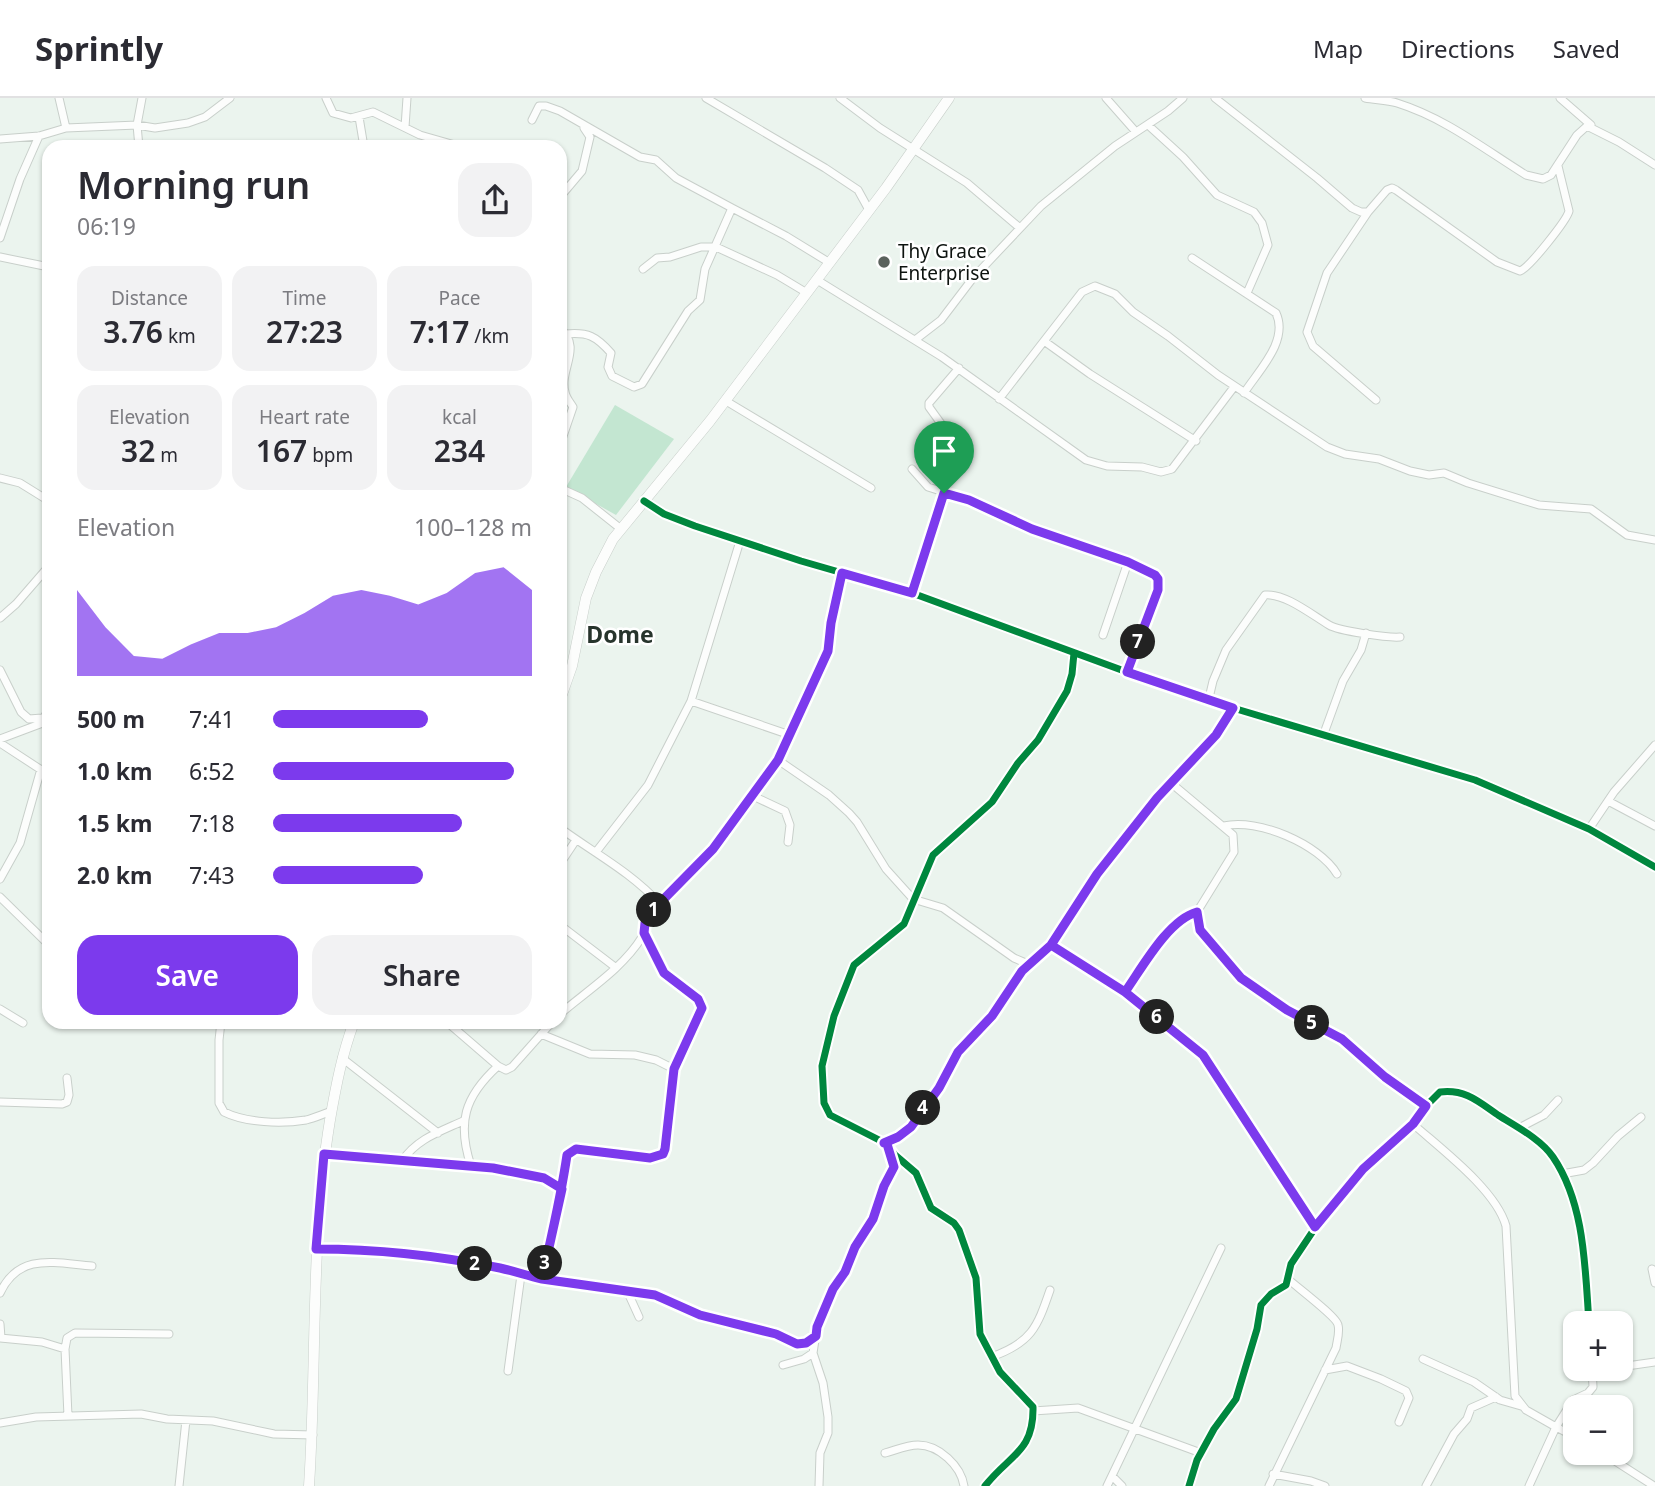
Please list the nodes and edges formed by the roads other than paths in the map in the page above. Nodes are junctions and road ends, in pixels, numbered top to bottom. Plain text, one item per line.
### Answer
1 (59, 98) edge
2 (142, 98) edge
3 (230, 98) edge
4 (326, 98) edge
5 (407, 98) edge
6 (706, 98) edge
7 (840, 98) edge
8 (949, 98) edge
9 (1106, 98) edge
10 (1182, 98) edge
11 (1215, 98) edge
12 (1365, 98) edge
13 (1560, 98) edge
14 (359, 117) junction
15 (531, 120) dead end
16 (582, 124) junction
17 (137, 125) junction
18 (1148, 125) junction
19 (405, 127) junction
20 (1594, 127) junction
21 (66, 128) junction
22 (1136, 132) junction
23 (39, 136) junction
24 (0, 139) edge
25 (138, 140) edge
26 (363, 140) edge
27 (438, 140) edge
28 (913, 150) junction
29 (1655, 165) edge
30 (1558, 166) junction
31 (567, 190) edge
32 (732, 208) junction
33 (869, 210) junction
34 (1368, 212) junction
35 (1020, 228) junction
36 (0, 238) edge
37 (716, 247) junction
38 (0, 257) edge
39 (1192, 258) dead end
40 (830, 263) junction
41 (42, 266) edge
42 (643, 269) dead end
43 (817, 280) junction
44 (807, 293) junction
45 (1247, 293) junction
46 (567, 331) edge
47 (567, 338) edge
48 (915, 340) junction
49 (1044, 341) junction
50 (567, 364) edge
51 (958, 368) junction
52 (1234, 387) junction
53 (1244, 393) junction
54 (567, 398) edge
55 (999, 399) junction
56 (1376, 400) dead end
57 (726, 401) junction
58 (567, 425) edge
59 (1196, 440) junction
60 (912, 469) dead end
61 (0, 478) edge
62 (872, 488) dead end
63 (567, 492) edge
64 (944, 493) junction
65 (42, 496) edge
66 (644, 502) junction
67 (621, 529) junction
68 (1655, 540) edge
69 (740, 541) junction
70 (1128, 562) junction
71 (842, 573) junction
72 (42, 574) edge
73 (912, 593) junction
74 (0, 618) edge
75 (1366, 633) junction
76 (1103, 635) dead end
77 (1400, 637) dead end
78 (1074, 653) junction
79 (0, 670) edge
80 (1127, 672) junction
81 (567, 680) edge
82 (1209, 698) junction
83 (691, 701) junction
84 (1233, 708) junction
85 (42, 718) joint
86 (790, 734) junction
87 (1323, 736) junction
88 (0, 741) edge
89 (1655, 745) edge
90 (778, 760) junction
91 (41, 769) joint
92 (1171, 783) junction
93 (753, 796) junction
94 (1608, 801) junction
95 (1224, 826) junction
96 (1655, 826) edge
97 (1589, 830) junction
98 (567, 833) edge
99 (576, 840) junction
100 (789, 842) dead end
101 (596, 852) junction
102 (567, 854) edge
103 (1655, 867) edge
104 (1337, 874) dead end
105 (0, 879) edge
106 (0, 897) edge
107 (913, 899) junction
108 (660, 904) junction
109 (1197, 912) junction
110 (567, 930) edge
111 (644, 933) junction
112 (42, 937) edge
113 (1051, 945) junction
114 (1028, 964) junction
115 (615, 967) junction
116 (1125, 992) junction
117 (567, 1008) edge
118 (0, 1009) edge
119 (23, 1023) dead end
120 (220, 1029) edge
121 (351, 1029) edge
122 (457, 1029) edge
123 (546, 1029) edge
124 (541, 1034) junction
125 (342, 1058) junction
126 (498, 1066) junction
127 (674, 1069) junction
128 (67, 1078) dead end
129 (1558, 1100) dead end
130 (0, 1102) edge
131 (1426, 1106) junction
132 (332, 1111) junction
133 (1641, 1117) dead end
134 (463, 1121) junction
135 (1413, 1124) junction
136 (1519, 1128) junction
137 (438, 1133) junction
138 (886, 1144) junction
139 (324, 1154) junction
140 (402, 1161) junction
141 (471, 1166) junction
142 (1562, 1174) junction
143 (562, 1189) junction
144 (1315, 1227) junction
145 (1222, 1248) dead end
146 (316, 1249) junction
147 (92, 1266) dead end
148 (1652, 1269) dead end
149 (521, 1275) junction
150 (542, 1279) junction
151 (1288, 1279) junction
152 (1655, 1283) edge
153 (1050, 1290) dead end
154 (624, 1292) junction
155 (0, 1293) edge
156 (1588, 1311) edge
157 (639, 1317) dead end
158 (0, 1324) edge
159 (169, 1334) dead end
160 (816, 1336) junction
161 (1, 1338) edge
162 (65, 1349) junction
163 (813, 1353) junction
164 (991, 1357) junction
165 (1423, 1359) dead end
166 (1655, 1362) edge
167 (783, 1365) dead end
168 (1633, 1365) edge
169 (1325, 1370) junction
170 (508, 1371) dead end
171 (1593, 1381) edge
172 (1496, 1398) junction
173 (1521, 1406) junction
174 (1033, 1411) junction
175 (68, 1416) junction
176 (186, 1420) junction
177 (1399, 1422) dead end
178 (0, 1423) edge
179 (1135, 1427) junction
180 (1556, 1427) junction
181 (1563, 1431) edge
182 (313, 1434) junction
183 (886, 1453) dead end
184 (1201, 1453) junction
185 (1621, 1465) edge
186 (1273, 1474) junction
187 (1112, 1475) junction
188 (180, 1486) edge
189 (309, 1486) edge
190 (819, 1486) edge
191 (964, 1486) edge
192 (985, 1486) edge
193 (1107, 1486) edge
194 (1122, 1486) edge
195 (1189, 1486) edge
196 (1269, 1486) edge
197 (1325, 1486) edge
198 (1426, 1486) edge
199 (1529, 1486) edge
200 (1654, 1486) edge

1 - 21 street
2 - 17 street
3 - 17 street
4 - 14 street
5 - 19 street
6 - 33 street
7 - 28 street
8 - 28 street
9 - 22 street
10 - 18 street
11 - 34 street
12 - 30 street
13 - 20 street
14 - 19 street
14 - 26 street
15 - 16 street
16 - 31 street
16 - 32 street
17 - 21 street
17 - 25 street
18 - 22 street
18 - 45 street
19 - 27 street
20 - 29 street
20 - 30 street
21 - 23 street
22 - 35 street
23 - 24 street
23 - 36 street
28 - 33 street
28 - 35 street
30 - 34 street
32 - 37 street
32 - 40 street
33 - 40 street
34 - 56 street
35 - 48 street
37 - 42 street
37 - 44 street
37 - 46 street
38 - 41 street
39 - 45 street
40 - 43 street
43 - 44 street
43 - 48 street
44 - 57 street
45 - 53 street
47 - 50 street
48 - 51 street
49 - 52 street
49 - 55 street
49 - 59 street
51 - 55 street
51 - 64 street
52 - 53 street
52 - 59 street
53 - 68 street
54 - 58 street
55 - 59 street
57 - 62 street
57 - 66 street
60 - 64 street
61 - 65 street
63 - 67 street
64 - 70 street
64 - 73 street
66 - 67 street
66 - 69 street
67 - 81 street
69 - 71 street
69 - 83 street
70 - 76 street
70 - 80 street
71 - 73 street
71 - 86 street
72 - 74 street
73 - 78 street
75 - 77 street
75 - 82 street
75 - 87 street
78 - 80 street
78 - 107 street
79 - 85 street
80 - 82 street
82 - 84 street
83 - 86 street
83 - 101 street
84 - 87 street
84 - 92 street
85 - 88 street
86 - 90 street
87 - 97 street
88 - 91 street
89 - 94 street
90 - 93 street
90 - 107 street
91 - 105 street
92 - 95 street
92 - 113 street
93 - 100 street
93 - 108 street
94 - 96 street
94 - 97 street
95 - 104 street
95 - 109 street
97 - 103 street
98 - 99 street
99 - 101 street
99 - 102 street
101 - 108 street
106 - 112 street
107 - 114 street
107 - 138 street
108 - 111 street
109 - 116 street
109 - 131 street
110 - 115 street
111 - 115 street
111 - 127 street
113 - 114 street
113 - 116 street
114 - 138 street
115 - 117 street
116 - 144 street
118 - 119 street
120 - 132 street
121 - 125 street
122 - 126 street
123 - 124 street
124 - 126 street
124 - 127 street
125 - 132 street
125 - 137 street
126 - 134 street
127 - 143 street
128 - 130 street
129 - 136 street
131 - 135 street
131 - 136 street
132 - 139 street
133 - 142 street
134 - 137 street
134 - 141 street
135 - 144 street
135 - 173 street
136 - 142 street
137 - 140 street
138 - 160 street
138 - 164 street
139 - 140 street
139 - 146 street
140 - 141 street
141 - 143 street
142 - 156 street
143 - 150 street
144 - 151 street
145 - 179 street
146 - 149 street
146 - 182 street
147 - 155 street
148 - 152 street
149 - 150 street
149 - 170 street
150 - 154 street
151 - 169 street
151 - 184 street
153 - 164 street
154 - 157 street
154 - 160 street
158 - 161 street
159 - 162 street
160 - 163 street
161 - 162 street
162 - 175 street
163 - 167 street
163 - 190 street
164 - 174 street
165 - 172 street
166 - 168 street
169 - 177 street
169 - 186 street
171 - 180 street
172 - 173 street
172 - 198 street
173 - 180 street
174 - 179 street
174 - 192 street
175 - 176 street
175 - 178 street
176 - 182 street
176 - 188 street
179 - 184 street
179 - 187 street
180 - 181 street
180 - 199 street
182 - 189 street
183 - 191 street
184 - 195 street
185 - 200 street
186 - 196 street
186 - 197 street
187 - 193 street
187 - 194 street

